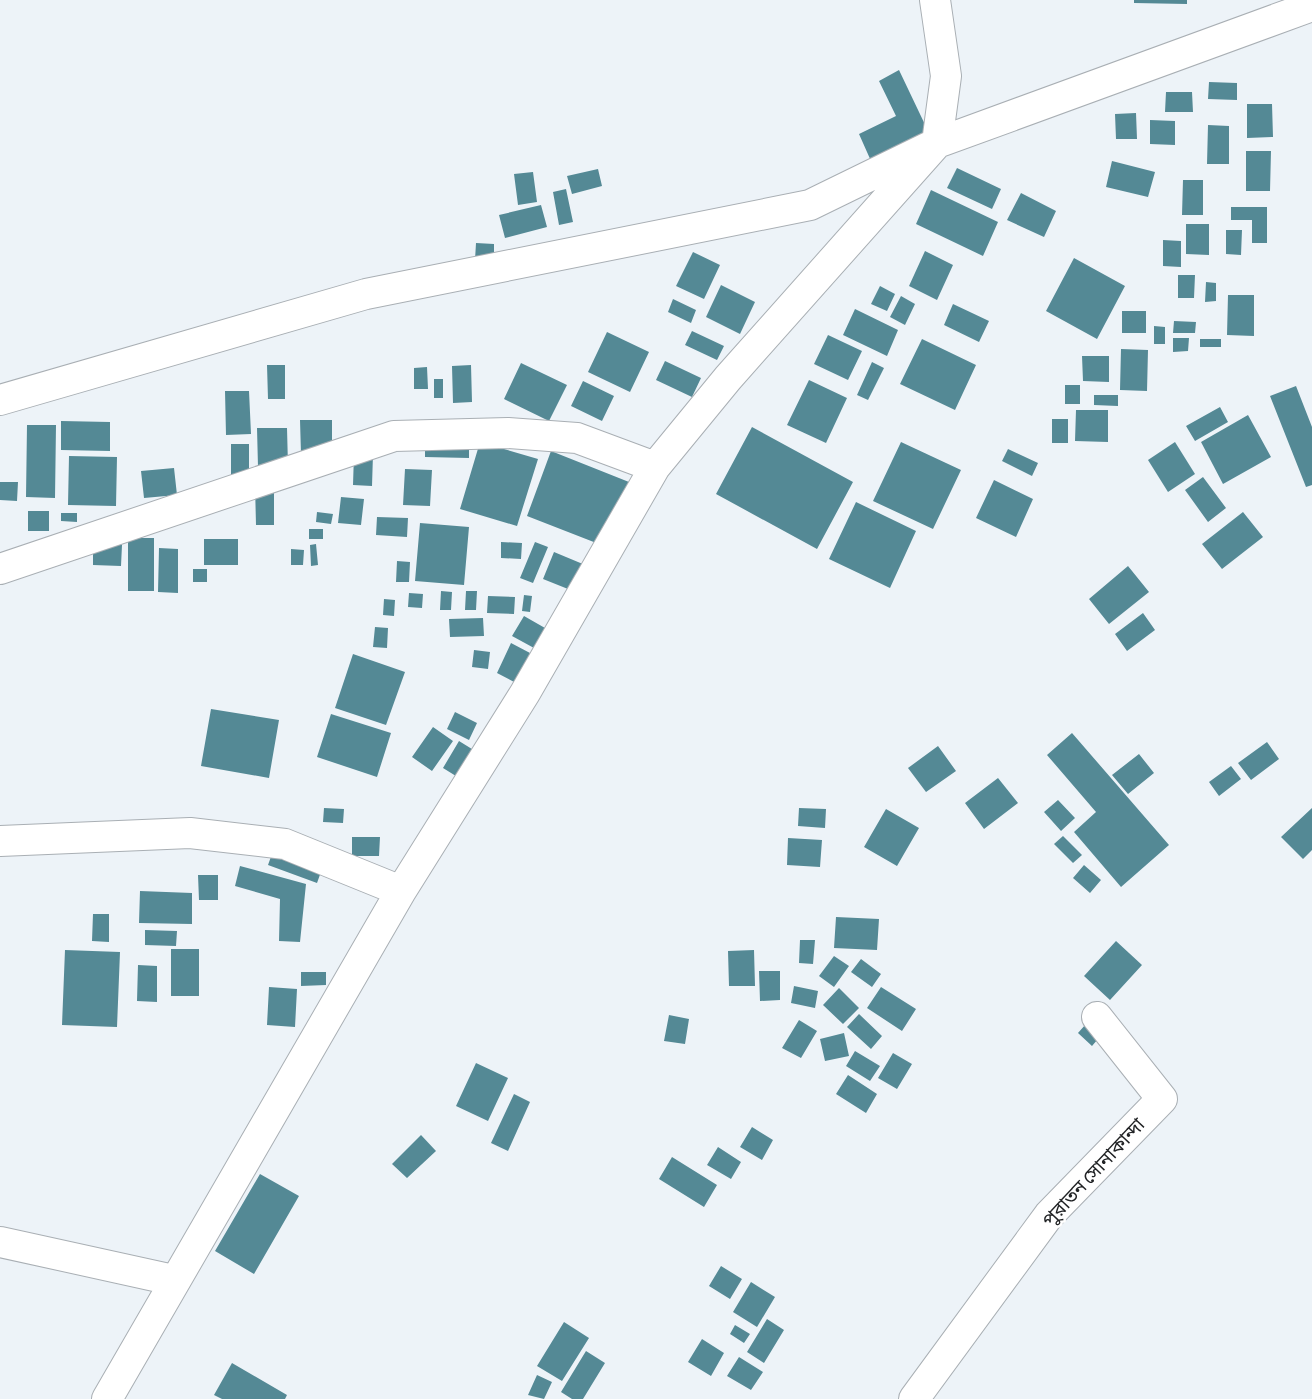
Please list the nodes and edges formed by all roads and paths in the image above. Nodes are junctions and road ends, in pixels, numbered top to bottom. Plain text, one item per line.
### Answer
1 (935, 0) edge
2 (1312, 6) edge
3 (937, 143) junction
4 (0, 400) edge
5 (655, 467) junction
6 (0, 569) edge
7 (0, 841) edge
8 (401, 891) junction
9 (1097, 1017) dead end
10 (0, 1242) edge
11 (173, 1280) junction
12 (107, 1399) edge
13 (914, 1399) edge

1 - 3 street
2 - 3 street
3 - 4 street
3 - 5 street
5 - 6 street
5 - 8 street
7 - 8 street
8 - 11 street
9 - 13 street, পুরাতন সোনাকান্দা
10 - 11 street
11 - 12 street

